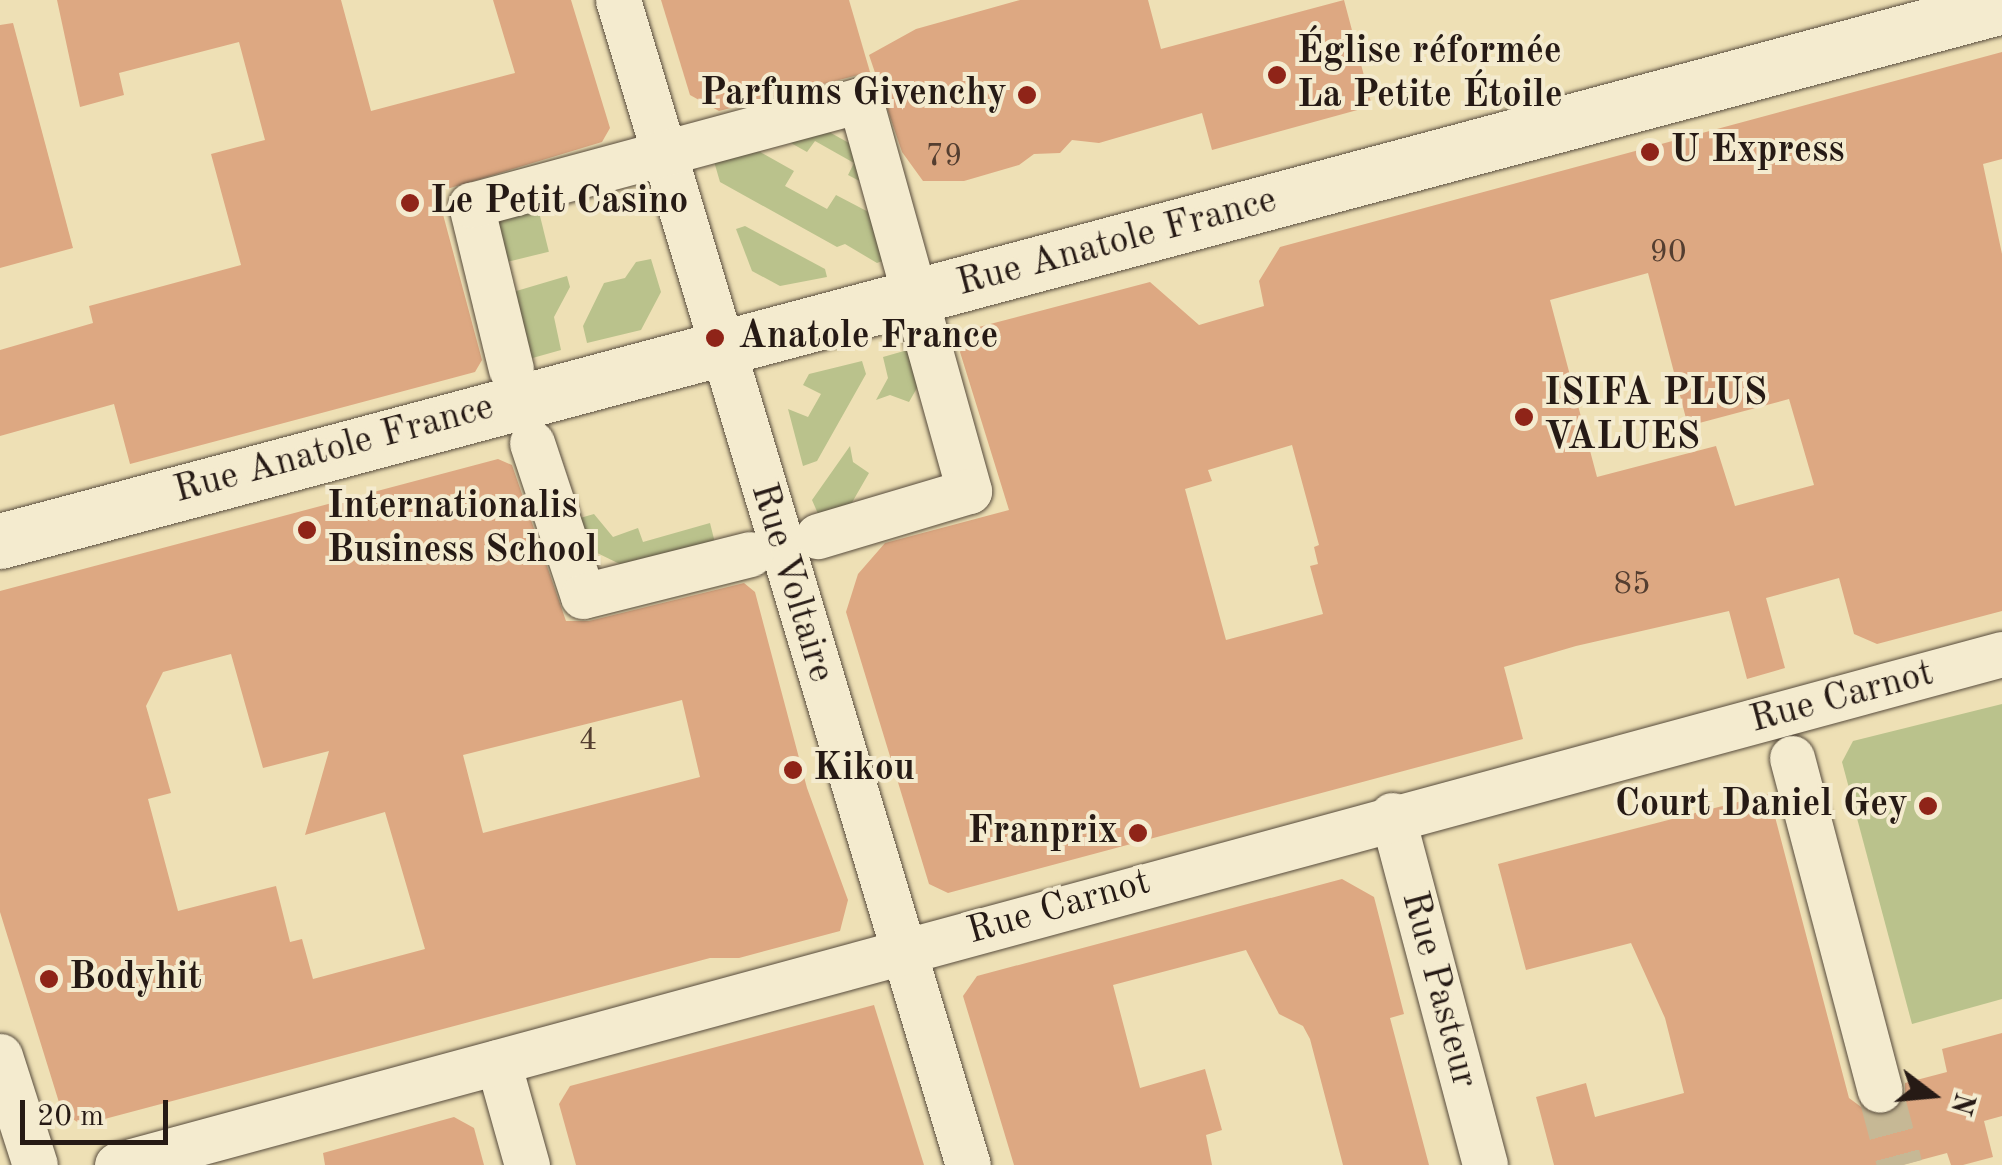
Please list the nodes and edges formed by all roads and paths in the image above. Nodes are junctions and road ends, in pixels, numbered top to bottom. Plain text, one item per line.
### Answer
1 (618, 0) edge
2 (2002, 6) edge
3 (664, 154) junction
4 (918, 298) junction
5 (722, 350) junction
6 (511, 369) dead end
7 (532, 443) dead end
8 (818, 536) dead end
9 (0, 541) edge
10 (750, 554) dead end
11 (2002, 654) edge
12 (1786, 737) junction
13 (1392, 815) junction
14 (904, 952) junction
15 (0, 1056) edge
16 (498, 1062) junction
17 (1880, 1090) tunnel mouth
18 (34, 1165) edge
19 (118, 1165) edge
20 (527, 1165) edge
21 (968, 1165) edge
22 (1485, 1165) edge

1 - 3 street, Rue Voltaire
2 - 4 main road, Rue Anatole France
3 - 4 street
3 - 5 street, Rue Voltaire
3 - 6 street
4 - 5 main road, Rue Anatole France
4 - 8 street
5 - 9 main road, Rue Anatole France
5 - 14 street, Rue Voltaire
7 - 10 street
11 - 12 street, Rue Carnot
12 - 13 street, Rue Carnot
12 - 17 street
13 - 14 street, Rue Carnot
13 - 22 street, Rue Pasteur
14 - 16 street, Rue Carnot
14 - 21 street, Rue Voltaire
15 - 18 street
16 - 19 street, Rue Carnot
16 - 20 street

